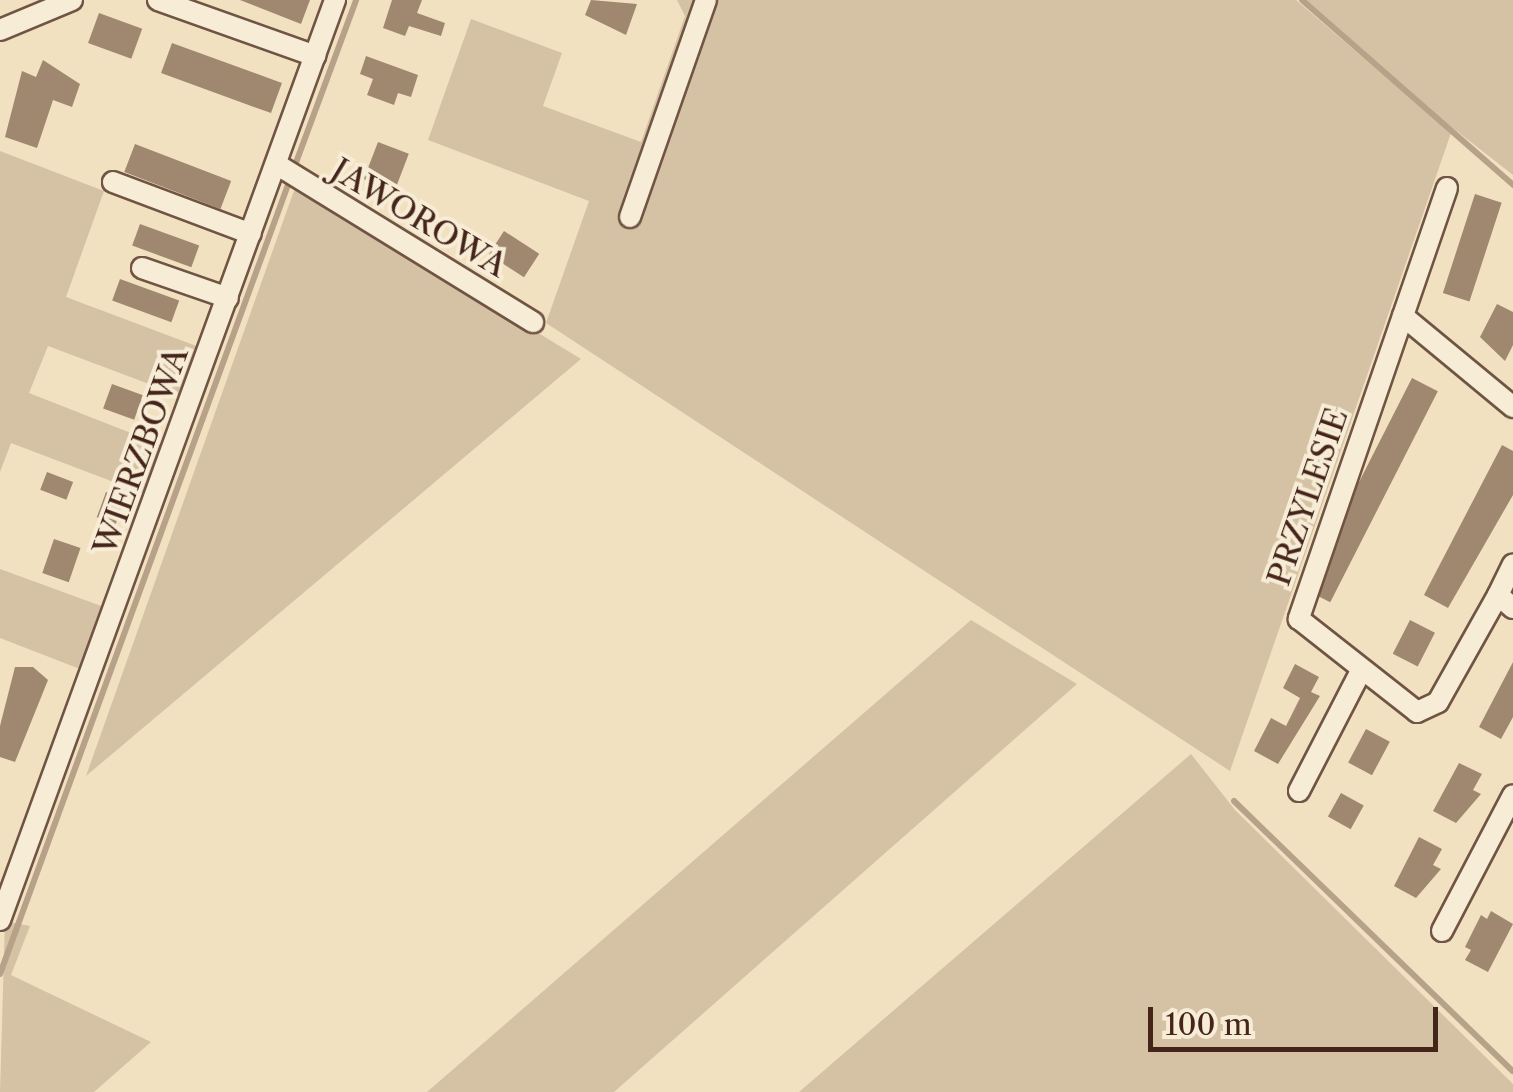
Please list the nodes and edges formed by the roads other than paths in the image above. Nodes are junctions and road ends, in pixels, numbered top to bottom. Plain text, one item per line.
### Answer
1 (72, 0) edge
2 (158, 0) edge
3 (334, 0) edge
4 (706, 0) edge
5 (0, 30) edge
6 (316, 56) junction
7 (276, 164) junction
8 (113, 182) dead end
9 (1446, 188) dead end
10 (630, 217) dead end
11 (250, 234) junction
12 (142, 268) dead end
13 (228, 298) junction
14 (1403, 316) junction
15 (532, 322) dead end
16 (1512, 405) edge
17 (1513, 564) edge
18 (1506, 602) edge
19 (1360, 673) junction
20 (1299, 791) dead end
21 (1513, 795) edge
22 (0, 920) edge
23 (1442, 931) dead end

1 - 5 street
2 - 6 street
3 - 6 street, WIERZBOWA
4 - 10 street
6 - 7 street, WIERZBOWA
7 - 11 street, WIERZBOWA
7 - 15 street, JAWOROWA
8 - 11 street
9 - 14 street, PRZYLESIE
11 - 13 street, WIERZBOWA
12 - 13 street
13 - 22 street, WIERZBOWA
14 - 16 street
14 - 19 street, PRZYLESIE
17 - 18 street, PRZYLESIE
18 - 19 street, PRZYLESIE
19 - 20 street
21 - 23 street

